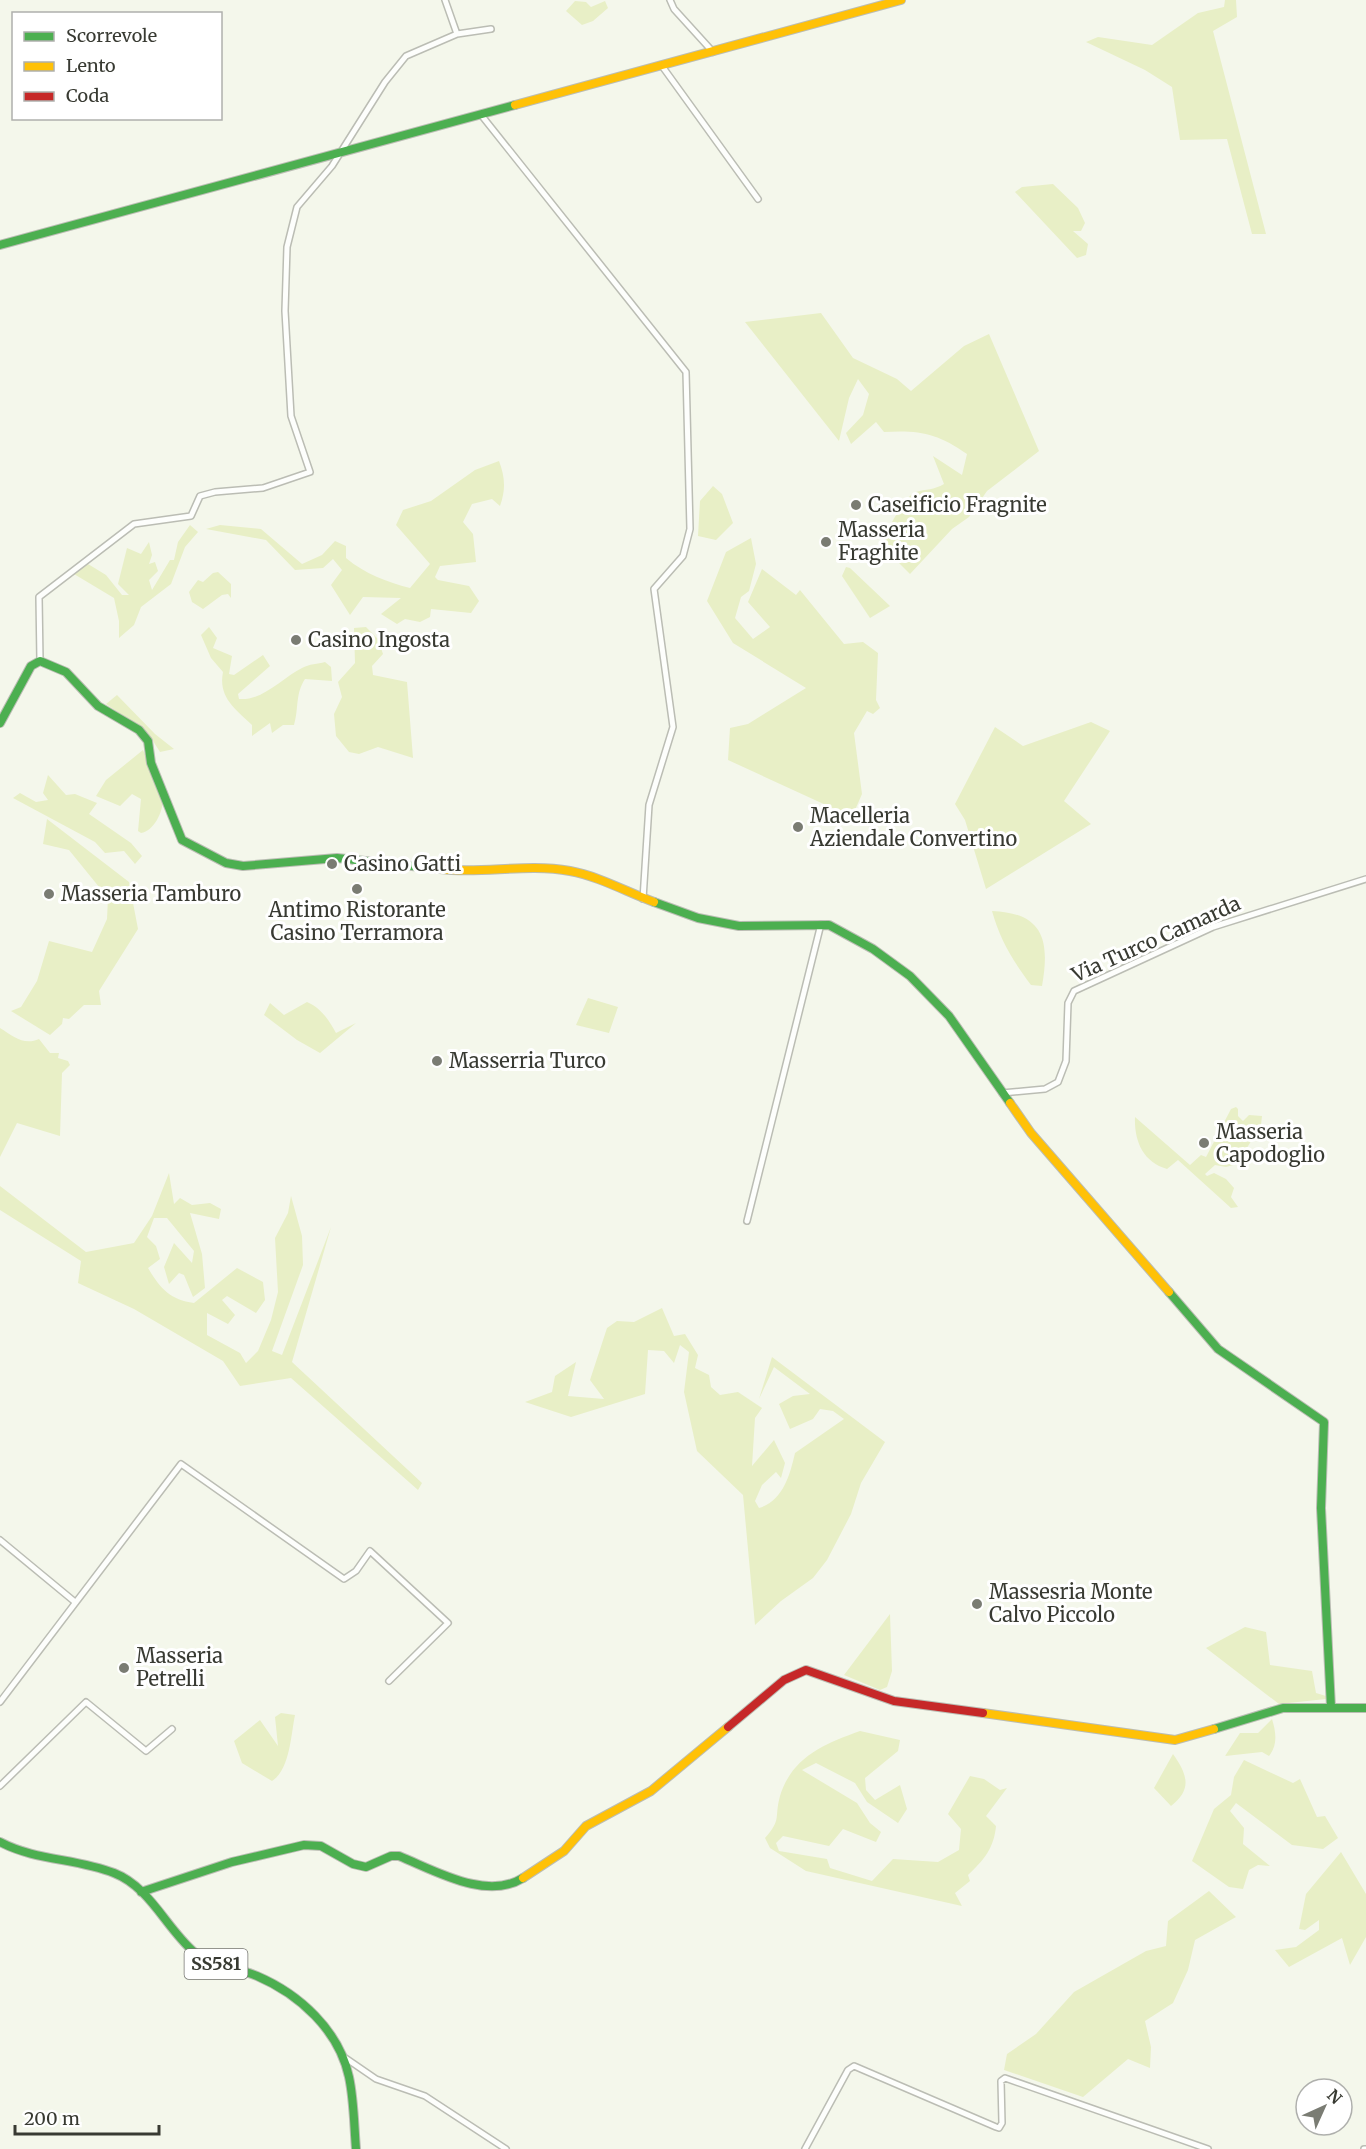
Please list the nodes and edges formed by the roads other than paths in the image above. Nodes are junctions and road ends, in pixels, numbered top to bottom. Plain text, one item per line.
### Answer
1 (445, 0) edge
2 (670, 0) edge
3 (901, 0) edge
4 (491, 29) dead end
5 (458, 34) junction
6 (713, 52) junction
7 (662, 66) junction
8 (482, 116) junction
9 (339, 154) junction
10 (758, 199) dead end
11 (0, 245) edge
12 (40, 661) junction
13 (0, 723) edge
14 (1366, 879) edge
15 (644, 899) junction
16 (821, 924) junction
17 (1000, 1093) junction
18 (747, 1221) dead end
19 (0, 1539) edge
20 (75, 1602) junction
21 (389, 1681) dead end
22 (0, 1702) edge
23 (1331, 1707) junction
24 (1366, 1708) edge
25 (172, 1729) dead end
26 (0, 1786) edge
27 (0, 1842) edge
28 (141, 1892) junction
29 (343, 2056) junction
30 (356, 2149) edge
31 (506, 2149) edge
32 (805, 2149) edge
33 (1208, 2149) edge

1 - 5 street
2 - 6 street
3 - 6 street
4 - 5 street
5 - 9 street
6 - 7 street
7 - 8 street
7 - 10 street
8 - 9 street
8 - 15 street
9 - 11 street
9 - 12 street
12 - 13 street
12 - 15 street
14 - 17 street, Via Turco Camarda
15 - 16 street
16 - 17 street
16 - 18 street
17 - 23 street
19 - 20 street
20 - 21 street
20 - 22 street
23 - 24 street
23 - 28 street
25 - 26 street
27 - 28 street, SS581
28 - 29 street, SS581
29 - 30 street, SS581
29 - 31 street
32 - 33 street

